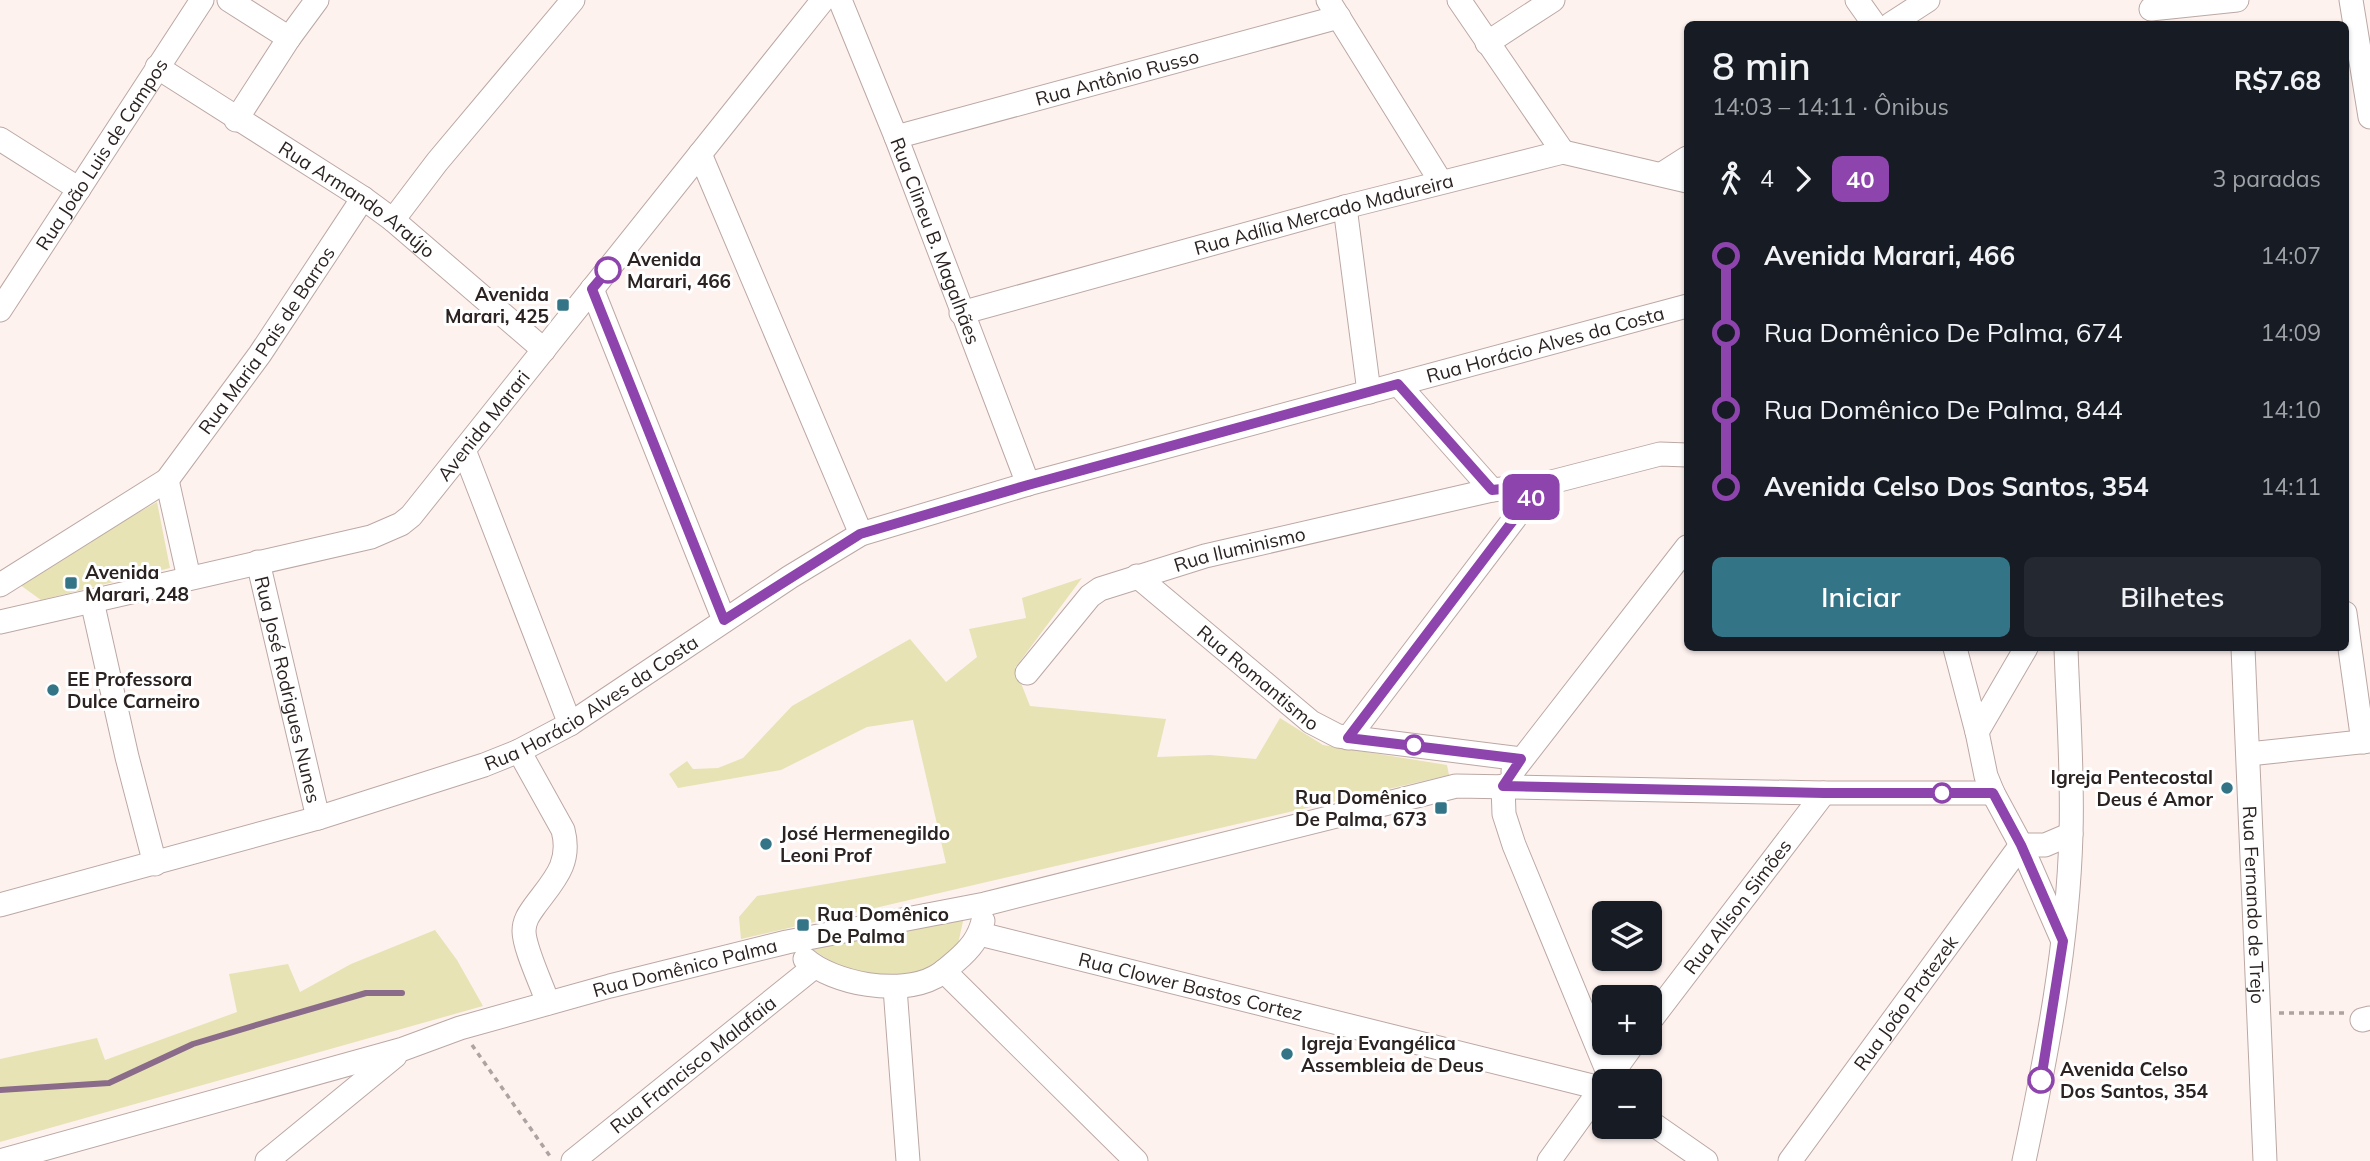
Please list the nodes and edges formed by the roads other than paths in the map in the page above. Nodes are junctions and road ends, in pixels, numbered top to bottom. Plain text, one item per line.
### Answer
1 (202, 0) edge
2 (229, 0) edge
3 (317, 0) edge
4 (573, 0) edge
5 (823, 0) edge
6 (840, 0) edge
7 (1459, 0) edge
8 (1553, 0) edge
9 (1857, 0) edge
10 (1928, 0) edge
11 (2237, 0) edge
12 (2351, 0) edge
13 (1334, 9) edge
14 (2151, 11) edge
15 (1872, 21) edge
16 (1896, 21) edge
17 (289, 37) junction
18 (1488, 43) junction
19 (157, 67) junction
20 (2370, 117) edge
21 (236, 120) junction
22 (896, 137) junction
23 (0, 139) edge
24 (1563, 152) junction
25 (701, 154) junction
26 (1684, 160) edge
27 (1662, 174) junction
28 (1684, 180) edge
29 (1441, 182) junction
30 (79, 189) junction
31 (363, 198) junction
32 (1345, 206) junction
33 (393, 220) junction
34 (592, 289) junction
35 (1684, 307) edge
36 (0, 310) edge
37 (961, 313) junction
38 (544, 350) junction
39 (1398, 384) junction
40 (1369, 392) junction
41 (464, 450) junction
42 (1684, 455) edge
43 (167, 480) junction
44 (1028, 485) junction
45 (1540, 485) junction
46 (1492, 490) junction
47 (860, 534) junction
48 (1684, 551) edge
49 (258, 562) junction
50 (1137, 576) junction
51 (190, 578) junction
52 (0, 585) edge
53 (92, 601) junction
54 (724, 620) junction
55 (0, 622) edge
56 (2349, 636) edge
57 (1956, 651) edge
58 (2024, 651) edge
59 (2066, 651) edge
60 (2244, 651) edge
61 (1027, 673) dead end
62 (570, 724) junction
63 (1978, 732) junction
64 (1348, 738) junction
65 (2367, 742) edge
66 (519, 751) junction
67 (2249, 754) junction
68 (1521, 759) junction
69 (1503, 786) junction
70 (1824, 793) junction
71 (1993, 793) junction
72 (318, 818) junction
73 (2071, 834) junction
74 (2021, 845) junction
75 (155, 864) junction
76 (985, 904) junction
77 (0, 905) edge
78 (980, 934) junction
79 (2063, 941) junction
80 (787, 942) junction
81 (814, 967) junction
82 (944, 971) junction
83 (895, 988) junction
84 (548, 1003) junction
85 (1662, 1005) edge
86 (402, 1049) junction
87 (1599, 1069) edge
88 (1592, 1082) edge
89 (1592, 1103) edge
90 (1662, 1130) edge
91 (0, 1161) edge
92 (267, 1161) edge
93 (573, 1161) edge
94 (908, 1161) edge
95 (1136, 1161) edge
96 (1549, 1161) edge
97 (1706, 1161) edge
98 (1790, 1161) edge
99 (2024, 1161) edge
100 (2265, 1161) edge

1 - 19 street, Rua João Luis de Campos
2 - 17 street
3 - 17 street
4 - 33 street
5 - 25 street, Avenida Marari
6 - 22 street, Rua Clineu B. Magalhães
7 - 18 street
8 - 18 street
9 - 15 street
10 - 16 street
11 - 14 street
12 - 20 street
13 - 22 street, Rua Antônio Russo
13 - 29 street
17 - 21 street
18 - 24 street
19 - 21 street, Rua Armando Araújo
19 - 30 street, Rua João Luis de Campos
21 - 31 street, Rua Armando Araújo
22 - 37 street, Rua Clineu B. Magalhães
23 - 30 street
24 - 27 street, Rua Adília Mercado Madureira
24 - 29 street, Rua Adília Mercado Madureira
25 - 34 street, Avenida Marari
25 - 47 street
26 - 27 street
27 - 28 street, Rua Adília Mercado Madureira
29 - 32 street, Rua Adília Mercado Madureira
30 - 36 street, Rua João Luis de Campos
31 - 33 street, Rua Armando Araújo
31 - 43 street, Rua Maria Pais de Barros
32 - 37 street, Rua Adília Mercado Madureira
32 - 40 street
33 - 38 street, Rua Armando Araújo
34 - 38 street, Avenida Marari
34 - 54 street
35 - 39 street, Rua Horácio Alves da Costa
37 - 44 street, Rua Clineu B. Magalhães
38 - 41 street, Avenida Marari
39 - 40 street, Rua Horácio Alves da Costa
39 - 46 street
40 - 44 street, Rua Horácio Alves da Costa
41 - 49 street, Avenida Marari
41 - 62 street
42 - 45 street, Rua Iluminismo
43 - 51 street
43 - 52 street, Rua Maria Pais de Barros
44 - 47 street, Rua Horácio Alves da Costa
45 - 46 street, Rua Iluminismo
45 - 64 street
46 - 50 street, Rua Iluminismo
47 - 54 street, Rua Horácio Alves da Costa
48 - 68 street
49 - 51 street, Avenida Marari
49 - 72 street, Rua José Rodrigues Nunes
50 - 61 street, Rua Iluminismo
50 - 64 street, Rua Romantismo
51 - 53 street, Avenida Marari
53 - 55 street, Avenida Marari
53 - 75 street
54 - 62 street, Rua Horácio Alves da Costa
56 - 65 street
57 - 63 street
58 - 63 street
59 - 73 street
60 - 67 street, Rua Fernando de Trejo
62 - 66 street, Rua Horácio Alves da Costa
63 - 71 street
64 - 68 street, Rua Romantismo
65 - 67 street
66 - 72 street, Rua Horácio Alves da Costa
66 - 84 street
67 - 100 street, Rua Fernando de Trejo
68 - 69 street
69 - 70 street
69 - 76 street, Rua Domênico Palma
69 - 87 street
70 - 71 street
70 - 85 street, Rua Alison Simões
71 - 74 street
72 - 75 street, Rua Horácio Alves da Costa
73 - 74 street
73 - 79 street
74 - 79 street
74 - 98 street, Rua João Protezek
75 - 77 street, Rua Horácio Alves da Costa
76 - 78 street
76 - 80 street, Rua Domênico Palma
78 - 82 street
78 - 88 street, Rua Clower Bastos Cortez
79 - 99 street
80 - 81 street
80 - 84 street, Rua Domênico Palma
81 - 83 street
81 - 93 street, Rua Francisco Malafaia
82 - 83 street
82 - 95 street
83 - 94 street
84 - 86 street, Rua Domênico Palma
86 - 91 street, Rua Domênico Palma
86 - 92 street
89 - 96 street
90 - 97 street

